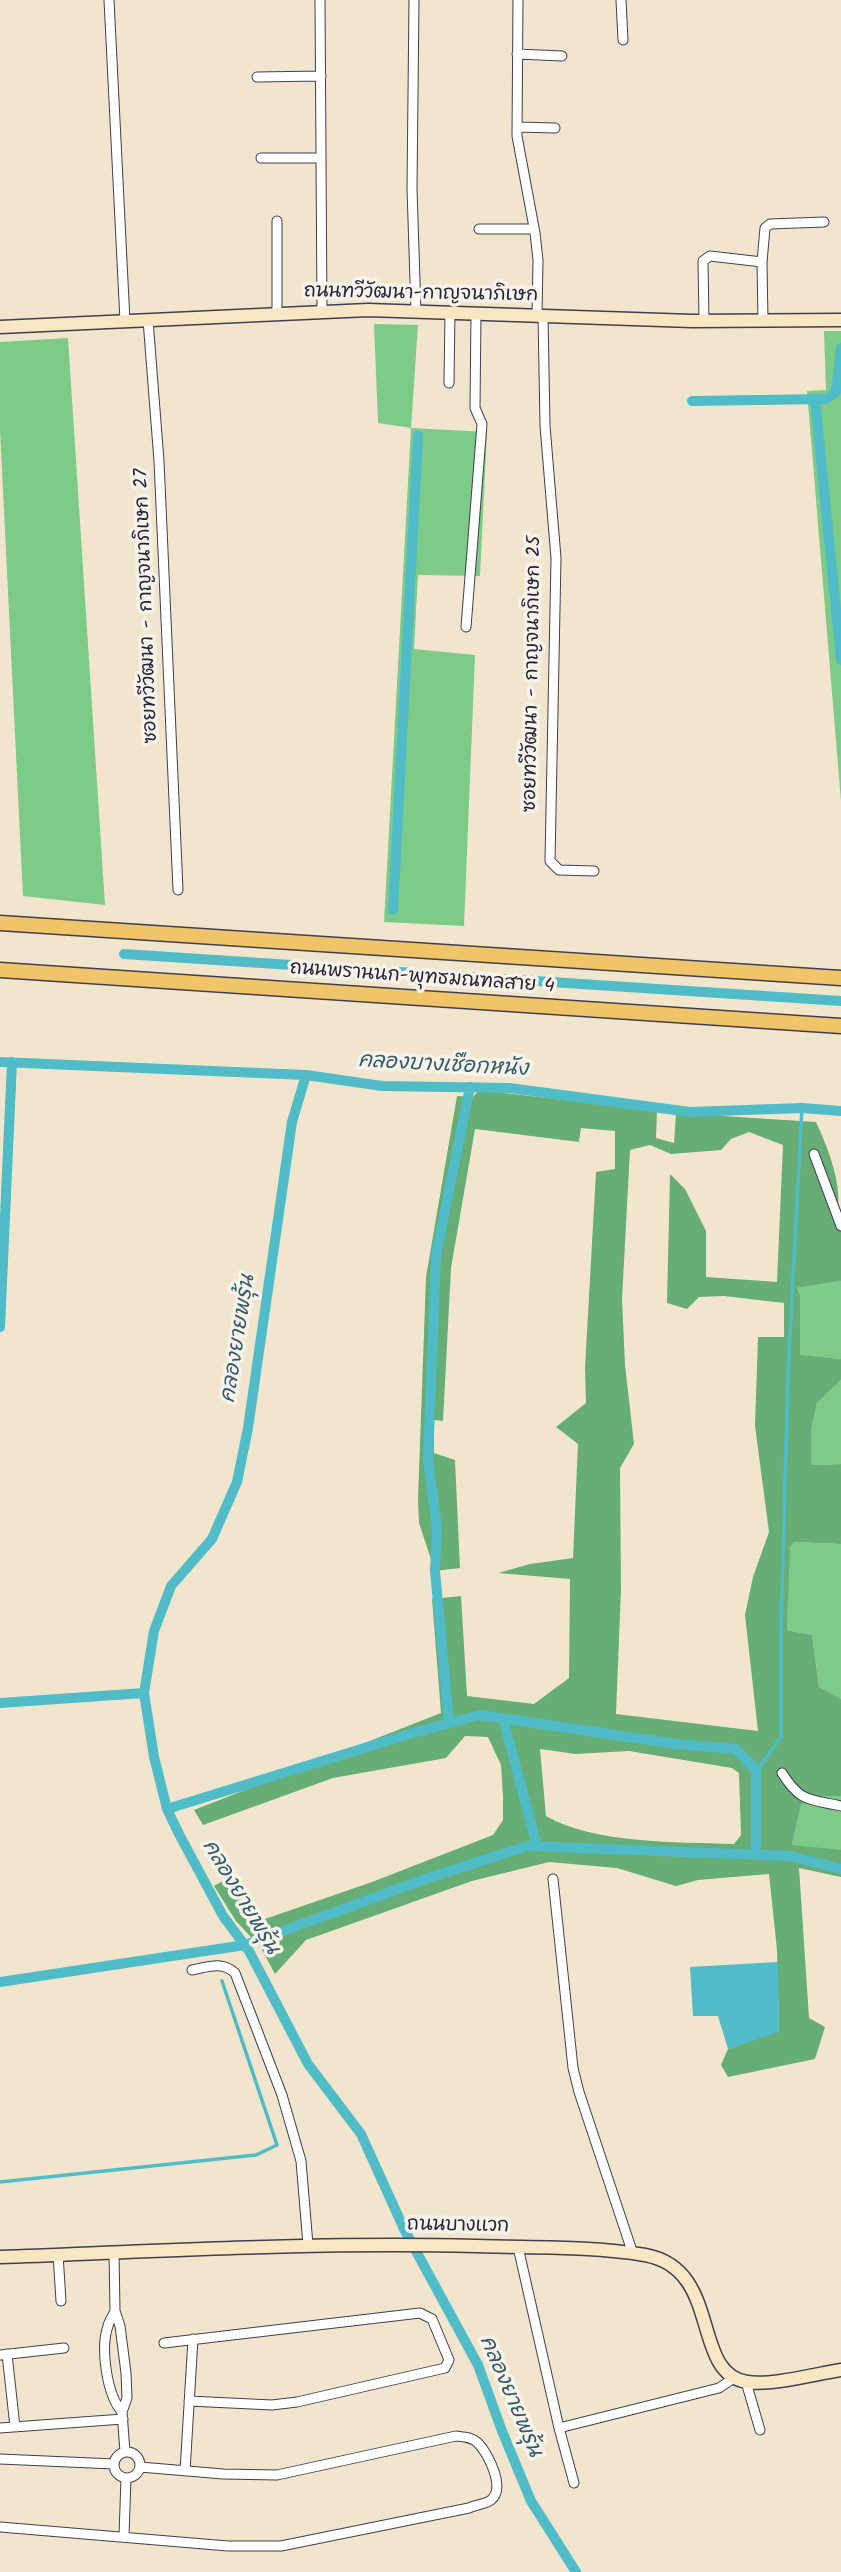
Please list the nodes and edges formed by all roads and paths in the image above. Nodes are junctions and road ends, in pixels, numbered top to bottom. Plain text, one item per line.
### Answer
1 (109, 0) edge
2 (320, 0) edge
3 (414, 0) edge
4 (518, 0) edge
5 (621, 0) edge
6 (623, 40) dead end
7 (517, 54) junction
8 (562, 56) dead end
9 (321, 76) junction
10 (257, 77) dead end
11 (517, 127) junction
12 (555, 128) dead end
13 (261, 158) dead end
14 (321, 158) junction
15 (277, 221) dead end
16 (824, 222) dead end
17 (479, 229) dead end
18 (534, 229) junction
19 (761, 262) junction
20 (323, 312) junction
21 (416, 312) junction
22 (450, 312) junction
23 (476, 313) junction
24 (277, 314) junction
25 (540, 315) junction
26 (148, 320) junction
27 (704, 320) junction
28 (841, 320) edge
29 (125, 321) junction
30 (763, 321) junction
31 (0, 327) edge
32 (449, 383) dead end
33 (466, 627) dead end
34 (594, 871) dead end
35 (178, 890) dead end
36 (0, 923) edge
37 (0, 970) edge
38 (841, 978) edge
39 (841, 1026) edge
40 (814, 1154) dead end
41 (841, 1226) edge
42 (782, 1773) dead end
43 (841, 1806) edge
44 (553, 1878) dead end
45 (192, 1970) dead end
46 (308, 2245) junction
47 (518, 2248) junction
48 (114, 2253) junction
49 (633, 2254) junction
50 (58, 2255) junction
51 (0, 2256) edge
52 (61, 2301) dead end
53 (115, 2311) junction
54 (193, 2339) junction
55 (164, 2343) dead end
56 (64, 2348) dead end
57 (4, 2354) edge
58 (107, 2374) junction
59 (126, 2374) junction
60 (841, 2374) edge
61 (740, 2380) junction
62 (189, 2401) junction
63 (123, 2416) junction
64 (15, 2427) junction
65 (0, 2428) edge
66 (559, 2428) junction
67 (760, 2430) dead end
68 (125, 2452) junction
69 (0, 2459) edge
70 (114, 2464) junction
71 (140, 2467) junction
72 (185, 2471) junction
73 (126, 2478) junction
74 (574, 2483) dead end
75 (0, 2527) edge
76 (124, 2536) junction

1 - 29 street
2 - 9 street
3 - 21 street
4 - 7 street, ซอยทวีวัฒนา - กาญจนาภิเษก 25
5 - 6 street
7 - 8 street
7 - 11 street, ซอยทวีวัฒนา - กาญจนาภิเษก 25
9 - 10 street
9 - 14 street
11 - 12 street
11 - 18 street, ซอยทวีวัฒนา - กาญจนาภิเษก 25
13 - 14 street
14 - 20 street
15 - 24 street
16 - 19 street
17 - 18 street
18 - 25 street, ซอยทวีวัฒนา - กาญจนาภิเษก 25
19 - 27 street
19 - 30 street
20 - 21 main road, ถนนทวีวัฒนา-กาญจนาภิเษก
20 - 24 main road, ถนนทวีวัฒนา-กาญจนาภิเษก
21 - 22 main road, ถนนทวีวัฒนา-กาญจนาภิเษก
22 - 23 main road, ถนนทวีวัฒนา-กาญจนาภิเษก
22 - 32 street
23 - 25 main road, ถนนทวีวัฒนา-กาญจนาภิเษก
23 - 33 street
24 - 26 main road, ถนนทวีวัฒนา-กาญจนาภิเษก
25 - 27 main road, ถนนทวีวัฒนา-กาญจนาภิเษก
25 - 34 street, ซอยทวีวัฒนา - กาญจนาภิเษก 25
26 - 29 main road, ถนนทวีวัฒนา-กาญจนาภิเษก
26 - 35 street, ซอยทวีวัฒนา - กาญจนาภิเษก 27
27 - 30 main road, ถนนทวีวัฒนา-กาญจนาภิเษก
28 - 30 main road, ถนนทวีวัฒนา-กาญจนาภิเษก
29 - 31 main road, ถนนทวีวัฒนา-กาญจนาภิเษก
36 - 38 main road, ถนนพรานนก-พุทธมณฑลสาย 4
37 - 39 main road, ถนนพรานนก-พุทธมณฑลสาย 4
40 - 41 street
42 - 43 street
44 - 49 street
45 - 46 street
46 - 47 main road, ถนนบางแวก
46 - 48 main road, ถนนบางแวก
47 - 49 main road, ถนนบางแวก
47 - 66 street
48 - 50 main road, ถนนบางแวก
48 - 53 street
49 - 61 main road, ถนนบางแวก
50 - 51 main road, ถนนบางแวก
50 - 52 street
53 - 58 street
53 - 59 street
54 - 55 street
54 - 62 street
54 - 62 street
56 - 57 street
57 - 64 street
58 - 59 street
58 - 63 street
59 - 63 street
60 - 61 main road
61 - 66 street
61 - 67 street
62 - 72 street
63 - 64 street
63 - 68 street
64 - 65 street
66 - 74 street
68 - 70 street
68 - 71 street
69 - 70 street
70 - 73 street
71 - 72 street
71 - 73 street
72 - 76 street
73 - 76 street
75 - 76 street

